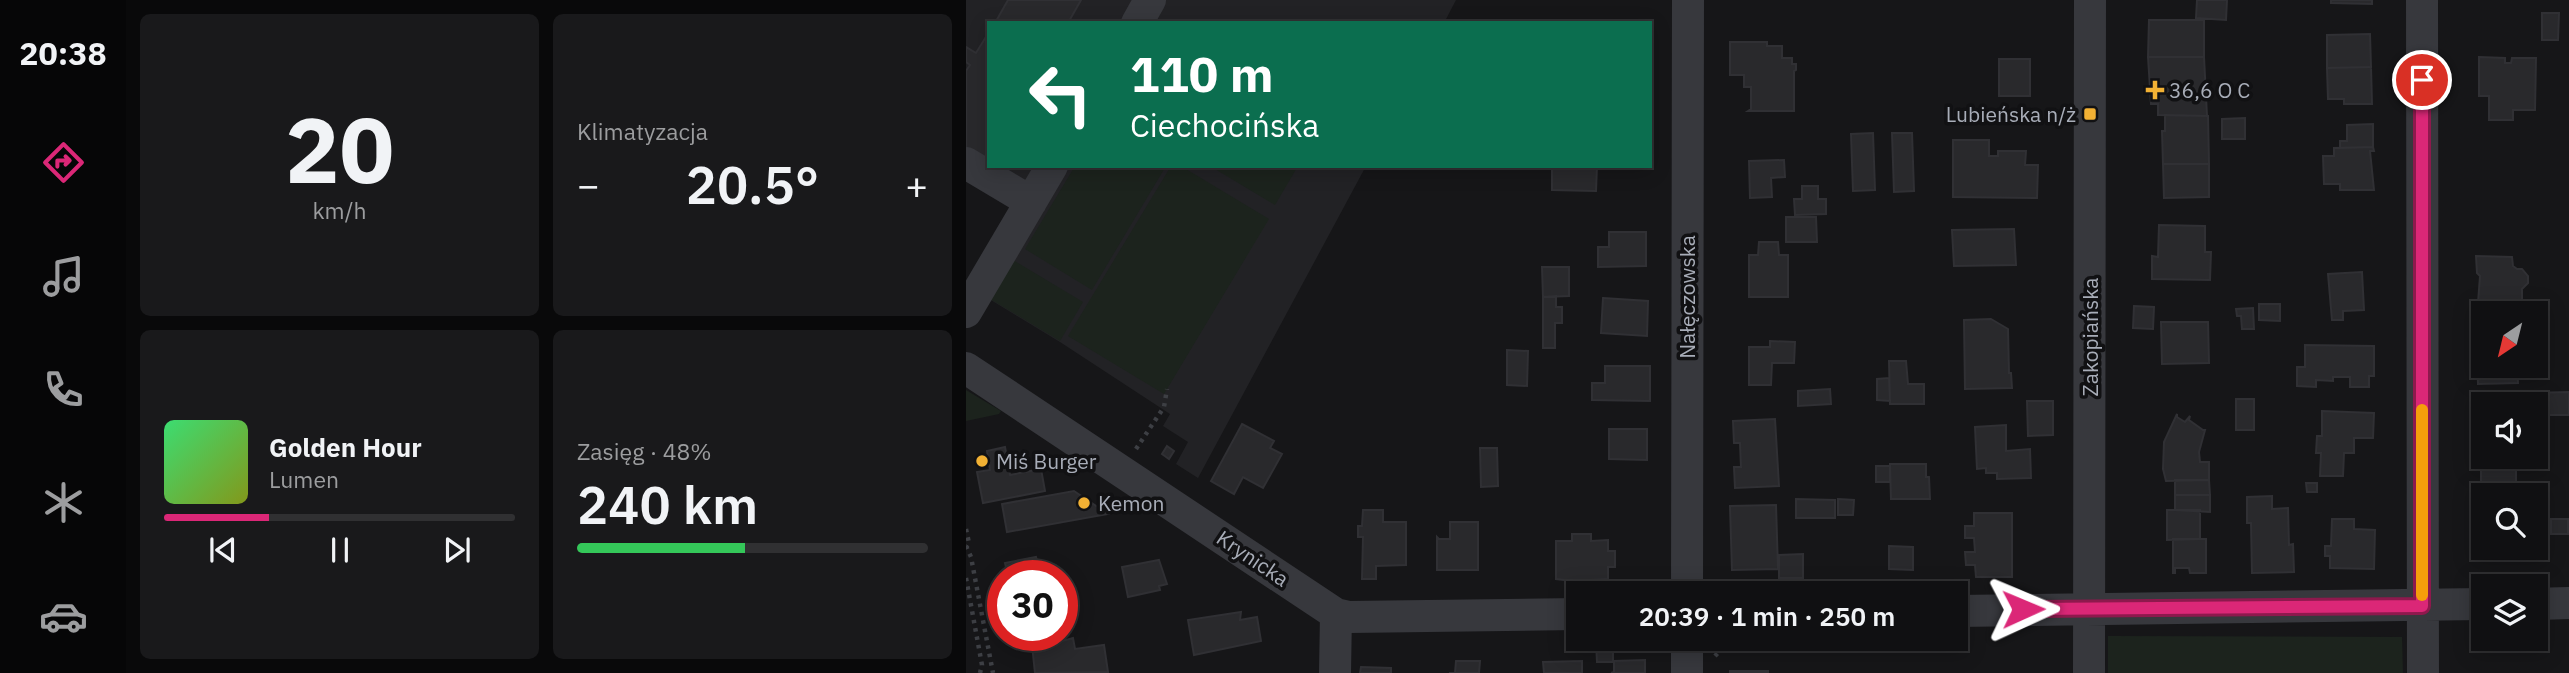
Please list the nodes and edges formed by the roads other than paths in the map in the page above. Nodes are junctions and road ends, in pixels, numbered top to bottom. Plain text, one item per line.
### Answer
1 (1150, 0) edge
2 (1688, 0) edge
3 (2090, 0) edge
4 (2422, 0) edge
5 (1138, 21) edge
6 (966, 163) edge
7 (1041, 186) edge
8 (966, 312) edge
9 (966, 368) edge
10 (1686, 581) edge
11 (2569, 603) edge
12 (2471, 604) edge
13 (2548, 604) edge
14 (2422, 606) junction
15 (2089, 609) junction
16 (1968, 611) edge
17 (1336, 614) junction
18 (1566, 614) edge
19 (1687, 651) edge
20 (1335, 673) edge
21 (1686, 673) edge
22 (2089, 673) edge
23 (2423, 673) edge

1 - 5 street
2 - 10 street, Nałęczowska
3 - 15 street, Zakopiańska
4 - 14 street
6 - 7 street
7 - 8 street
9 - 17 street, Krynicka
11 - 13 street
12 - 14 street
14 - 15 street
14 - 23 street
15 - 16 street
15 - 22 street, Zakopiańska
17 - 18 street
17 - 20 street
19 - 21 street

